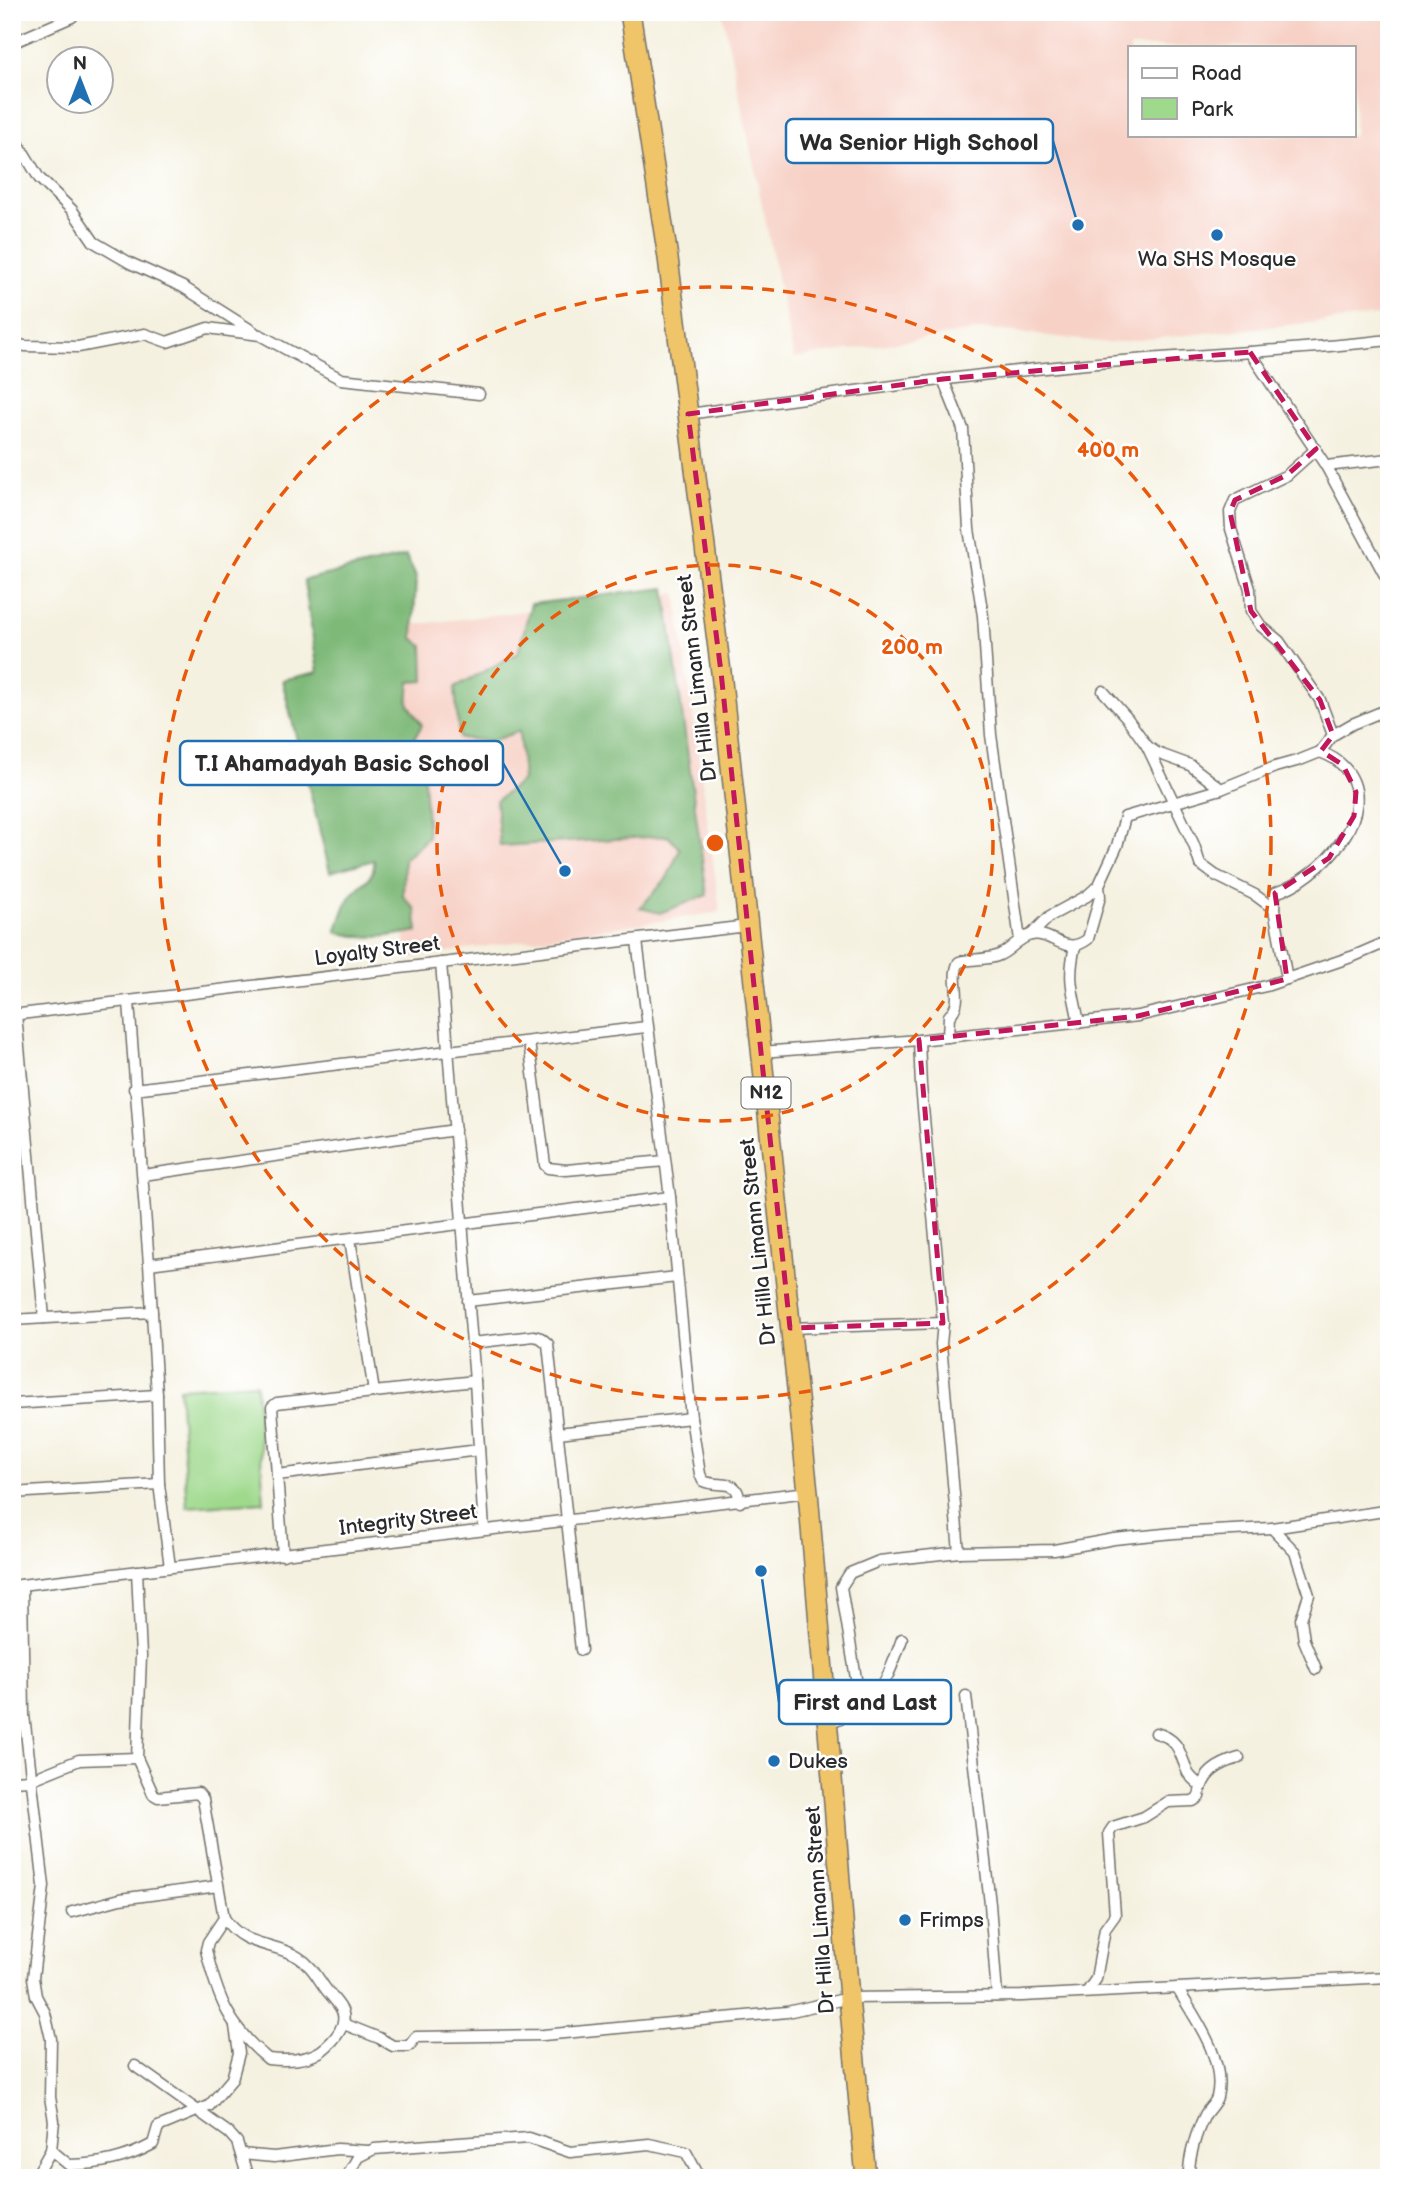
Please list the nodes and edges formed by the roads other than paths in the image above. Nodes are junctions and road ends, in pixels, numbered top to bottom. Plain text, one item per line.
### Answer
1 (76, 12) edge
2 (630, 12) edge
3 (12, 43) edge
4 (12, 132) edge
5 (260, 335) junction
6 (1389, 340) edge
7 (12, 343) edge
8 (1250, 352) junction
9 (943, 379) junction
10 (479, 394) dead end
11 (688, 414) junction
12 (1316, 449) junction
13 (1389, 459) edge
14 (1326, 466) junction
15 (1389, 583) edge
16 (1104, 691) dead end
17 (1389, 714) edge
18 (1333, 735) junction
19 (1147, 746) junction
20 (1320, 752) junction
21 (1221, 789) junction
22 (1173, 803) junction
23 (1099, 885) junction
24 (1274, 909) junction
25 (747, 926) junction
26 (1025, 938) junction
27 (637, 941) junction
28 (1389, 941) edge
29 (1074, 946) junction
30 (441, 963) junction
31 (1287, 979) junction
32 (129, 1002) junction
33 (14, 1014) edge
34 (1079, 1023) junction
35 (646, 1027) junction
36 (948, 1037) junction
37 (919, 1040) junction
38 (529, 1042) junction
39 (449, 1052) junction
40 (761, 1052) junction
41 (134, 1089) junction
42 (455, 1130) junction
43 (665, 1161) junction
44 (143, 1175) junction
45 (670, 1198) junction
46 (463, 1223) junction
47 (350, 1239) junction
48 (149, 1264) junction
49 (677, 1277) junction
50 (468, 1301) junction
51 (152, 1312) junction
52 (44, 1318) junction
53 (12, 1320) edge
54 (943, 1322) junction
55 (790, 1328) junction
56 (472, 1343) junction
57 (475, 1381) junction
58 (374, 1392) junction
59 (157, 1395) junction
60 (12, 1404) edge
61 (691, 1418) junction
62 (558, 1433) junction
63 (479, 1450) junction
64 (277, 1475) junction
65 (159, 1484) junction
66 (808, 1492) junction
67 (12, 1493) edge
68 (740, 1502) junction
69 (1389, 1512) edge
70 (568, 1520) junction
71 (1272, 1528) junction
72 (484, 1530) junction
73 (959, 1552) junction
74 (283, 1555) junction
75 (170, 1567) junction
76 (137, 1571) junction
77 (17, 1585) edge
78 (902, 1639) dead end
79 (581, 1650) dead end
80 (1316, 1669) dead end
81 (966, 1696) dead end
82 (861, 1709) junction
83 (828, 1723) junction
84 (1156, 1733) dead end
85 (137, 1758) junction
86 (1240, 1758) dead end
87 (30, 1780) junction
88 (12, 1781) edge
89 (1201, 1786) junction
90 (218, 1886) junction
91 (72, 1912) dead end
92 (224, 1918) junction
93 (1389, 1978) edge
94 (1177, 1988) junction
95 (1087, 1992) junction
96 (997, 1996) junction
97 (849, 1998) junction
98 (344, 2024) junction
99 (235, 2026) junction
100 (135, 2066) dead end
101 (197, 2110) junction
102 (51, 2150) junction
103 (368, 2151) junction
104 (241, 2154) junction
105 (35, 2178) edge
106 (248, 2178) edge
107 (346, 2178) edge
108 (700, 2178) edge
109 (866, 2178) edge
110 (1189, 2178) edge

1 - 3 street
2 - 11 highway, Dr Hilla Limann Street / N12
4 - 5 street
5 - 7 street
5 - 10 street
6 - 8 street
8 - 9 street
8 - 12 street
9 - 11 street
9 - 26 street
11 - 25 highway, Dr Hilla Limann Street / N12
12 - 14 street
12 - 18 street
13 - 14 street
14 - 15 street
16 - 19 street
17 - 18 street
18 - 20 street
19 - 21 street
19 - 22 street
20 - 21 street
20 - 24 street
21 - 22 street
22 - 23 street
22 - 24 street
23 - 26 street
23 - 29 street
24 - 31 street
25 - 27 street, Loyalty Street
25 - 40 highway, Dr Hilla Limann Street / N12
26 - 29 street
26 - 36 street
27 - 30 street, Loyalty Street
27 - 35 street
28 - 31 street
29 - 34 street
30 - 32 street, Loyalty Street
30 - 39 street
31 - 34 street
32 - 33 street, Loyalty Street
32 - 41 street
33 - 52 street
34 - 36 street
35 - 38 street
35 - 43 street
36 - 37 street
37 - 40 street
37 - 54 street
38 - 39 street
38 - 43 street
39 - 41 street
39 - 42 street
40 - 55 highway, Dr Hilla Limann Street / N12
41 - 44 street
42 - 44 street
42 - 46 street
43 - 45 street
44 - 48 street
45 - 46 street
45 - 49 street
46 - 47 street
46 - 50 street
47 - 48 street
47 - 58 street
48 - 51 street
49 - 50 street
49 - 61 street
50 - 56 street
51 - 52 street
51 - 59 street
52 - 53 street
54 - 55 street
54 - 73 street
55 - 66 highway, Dr Hilla Limann Street / N12
56 - 57 street
56 - 62 street
57 - 58 street
57 - 63 street
58 - 64 street
59 - 60 street
59 - 65 street
61 - 62 street
61 - 68 street
62 - 70 street
63 - 64 street
63 - 72 street
64 - 74 street
65 - 67 street
65 - 75 street
66 - 68 street, Integrity Street
66 - 83 highway, Dr Hilla Limann Street / N12
68 - 70 street, Integrity Street
69 - 71 street
70 - 72 street, Integrity Street
70 - 79 street
71 - 73 street
71 - 80 street
72 - 74 street, Integrity Street
73 - 82 street
74 - 75 street, Integrity Street
75 - 76 street, Integrity Street
76 - 77 street, Integrity Street
76 - 85 street
77 - 87 street
78 - 82 street
81 - 96 street
82 - 83 street
83 - 97 highway, Dr Hilla Limann Street / N12
84 - 89 street
85 - 87 street
85 - 90 street
86 - 89 street
87 - 88 street
87 - 102 street
89 - 95 street
90 - 91 street
90 - 92 street
92 - 98 street
92 - 99 street
93 - 94 street
94 - 95 street
94 - 110 street
95 - 96 street
96 - 97 street
97 - 98 street
97 - 109 highway, Dr Hilla Limann Street / N12
98 - 99 street
99 - 101 street
100 - 101 street
101 - 102 street
101 - 104 street
102 - 105 street
103 - 104 street
103 - 107 street
103 - 108 street
104 - 106 street

